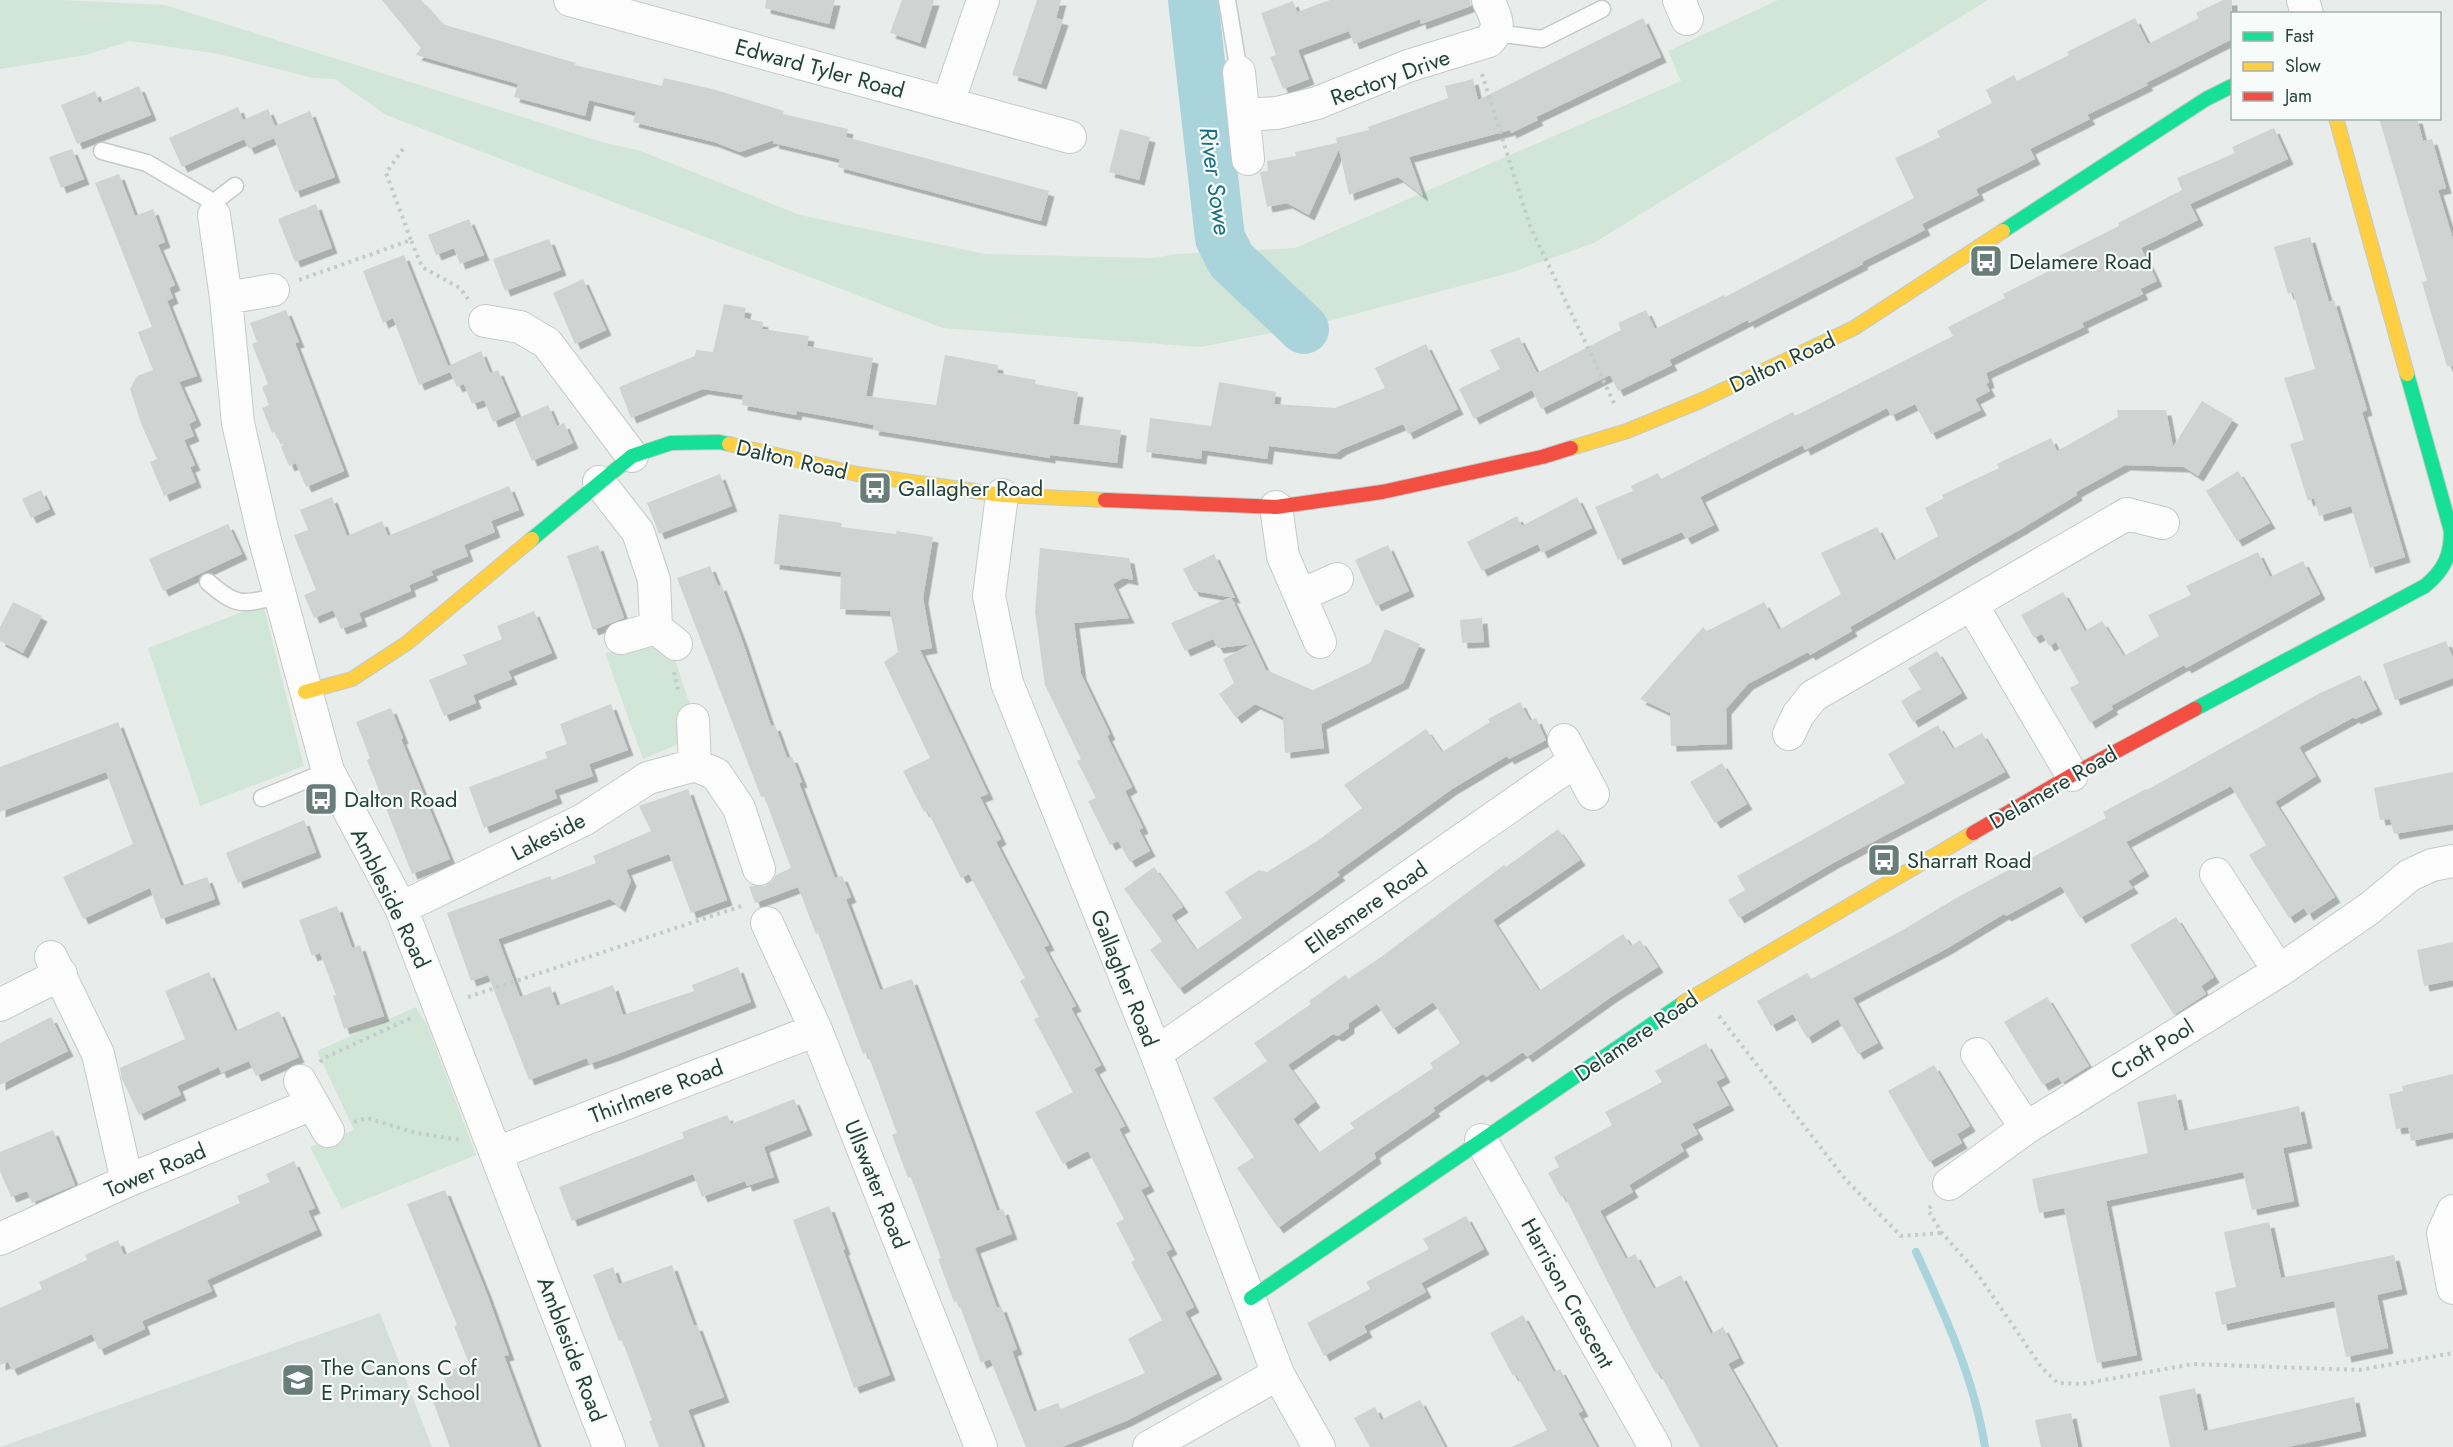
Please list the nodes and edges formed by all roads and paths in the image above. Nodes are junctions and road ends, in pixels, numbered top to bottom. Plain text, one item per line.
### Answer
1 (570, 0) edge
2 (983, 0) edge
3 (1227, 0) edge
4 (1488, 0) edge
5 (1602, 9) dead end
6 (1485, 40) junction
7 (1239, 72) joint
8 (2231, 86) edge
9 (948, 103) junction
10 (1245, 115) junction
11 (2337, 120) edge
12 (1071, 137) dead end
13 (403, 149) dead end
14 (102, 151) dead end
15 (1248, 159) dead end
16 (235, 186) dead end
17 (212, 211) junction
18 (411, 240) junction
19 (273, 290) joint
20 (226, 298) junction
21 (485, 321) joint
22 (1627, 430) junction
23 (632, 456) junction
24 (599, 482) junction
25 (1002, 495) junction
26 (1276, 507) junction
27 (2163, 523) dead end
28 (1337, 579) dead end
29 (208, 582) dead end
30 (1301, 595) junction
31 (279, 596) junction
32 (1972, 605) junction
33 (666, 636) junction
34 (621, 638) dead end
35 (1320, 642) dead end
36 (305, 692) junction
37 (693, 720) joint
38 (1789, 734) dead end
39 (695, 765) junction
40 (328, 771) junction
41 (2072, 775) junction
42 (1593, 794) dead end
43 (262, 798) dead end
44 (2453, 861) edge
45 (759, 869) dead end
46 (2216, 874) dead end
47 (401, 908) junction
48 (757, 914) joint
49 (2279, 970) junction
50 (1700, 992) junction
51 (0, 1005) edge
52 (441, 1005) junction
53 (816, 1030) junction
54 (1156, 1053) junction
55 (1977, 1054) dead end
56 (306, 1092) junction
57 (2026, 1128) junction
58 (328, 1131) joint
59 (1481, 1140) junction
60 (493, 1145) junction
61 (127, 1181) junction
62 (1949, 1185) joint
63 (2453, 1211) edge
64 (1942, 1233) junction
65 (0, 1239) edge
66 (2453, 1288) edge
67 (1251, 1298) junction
68 (2453, 1353) edge
69 (1278, 1374) junction
70 (609, 1447) edge
71 (981, 1447) edge
72 (1149, 1447) edge
73 (1318, 1447) edge
74 (1655, 1447) edge

1 - 9 street, Edward Tyler Road
2 - 9 street
3 - 7 lane
4 - 6 street
5 - 6 lane
6 - 10 street, Rectory Drive
6 - 22 path
7 - 10 street
8 - 22 street, Dalton Road
9 - 12 street, Edward Tyler Road
10 - 15 street
11 - 41 street, Delamere Road
13 - 18 path
14 - 17 lane
16 - 17 lane
17 - 20 street, Ambleside Road
18 - 19 path
18 - 21 path
19 - 20 street
20 - 31 street, Ambleside Road
21 - 23 street
22 - 26 street, Dalton Road
23 - 24 street, Dalton Road
23 - 25 street, Dalton Road
24 - 33 street
24 - 36 street, Dalton Road
25 - 26 street, Dalton Road
25 - 54 street, Gallagher Road
26 - 30 street
27 - 32 street
28 - 30 street
29 - 31 lane
30 - 35 street
31 - 36 street, Ambleside Road
32 - 38 street
32 - 41 street
33 - 34 street
33 - 37 path
36 - 40 street, Ambleside Road
37 - 39 street
39 - 45 street
39 - 47 street, Lakeside
40 - 43 lane
40 - 47 street, Ambleside Road
41 - 50 street, Delamere Road
42 - 54 street, Ellesmere Road
44 - 49 street, Croft Pool
46 - 49 street
47 - 52 street, Ambleside Road
48 - 52 path
48 - 53 street, Ullswater Road
49 - 57 street, Croft Pool
50 - 59 street, Delamere Road
50 - 64 path
51 - 61 street
52 - 56 path
52 - 60 street, Ambleside Road
53 - 60 street, Thirlmere Road
53 - 71 street, Ullswater Road
54 - 67 street, Gallagher Road
55 - 57 street
56 - 58 street
56 - 61 street, Tower Road
57 - 62 street, Croft Pool
58 - 60 path
59 - 67 street, Delamere Road
59 - 74 street, Harrison Crescent
60 - 70 street, Ambleside Road
61 - 65 street, Tower Road
62 - 64 path
63 - 66 street
64 - 68 path
67 - 69 street, Gallagher Road
69 - 72 street
69 - 73 street, Gallagher Road

